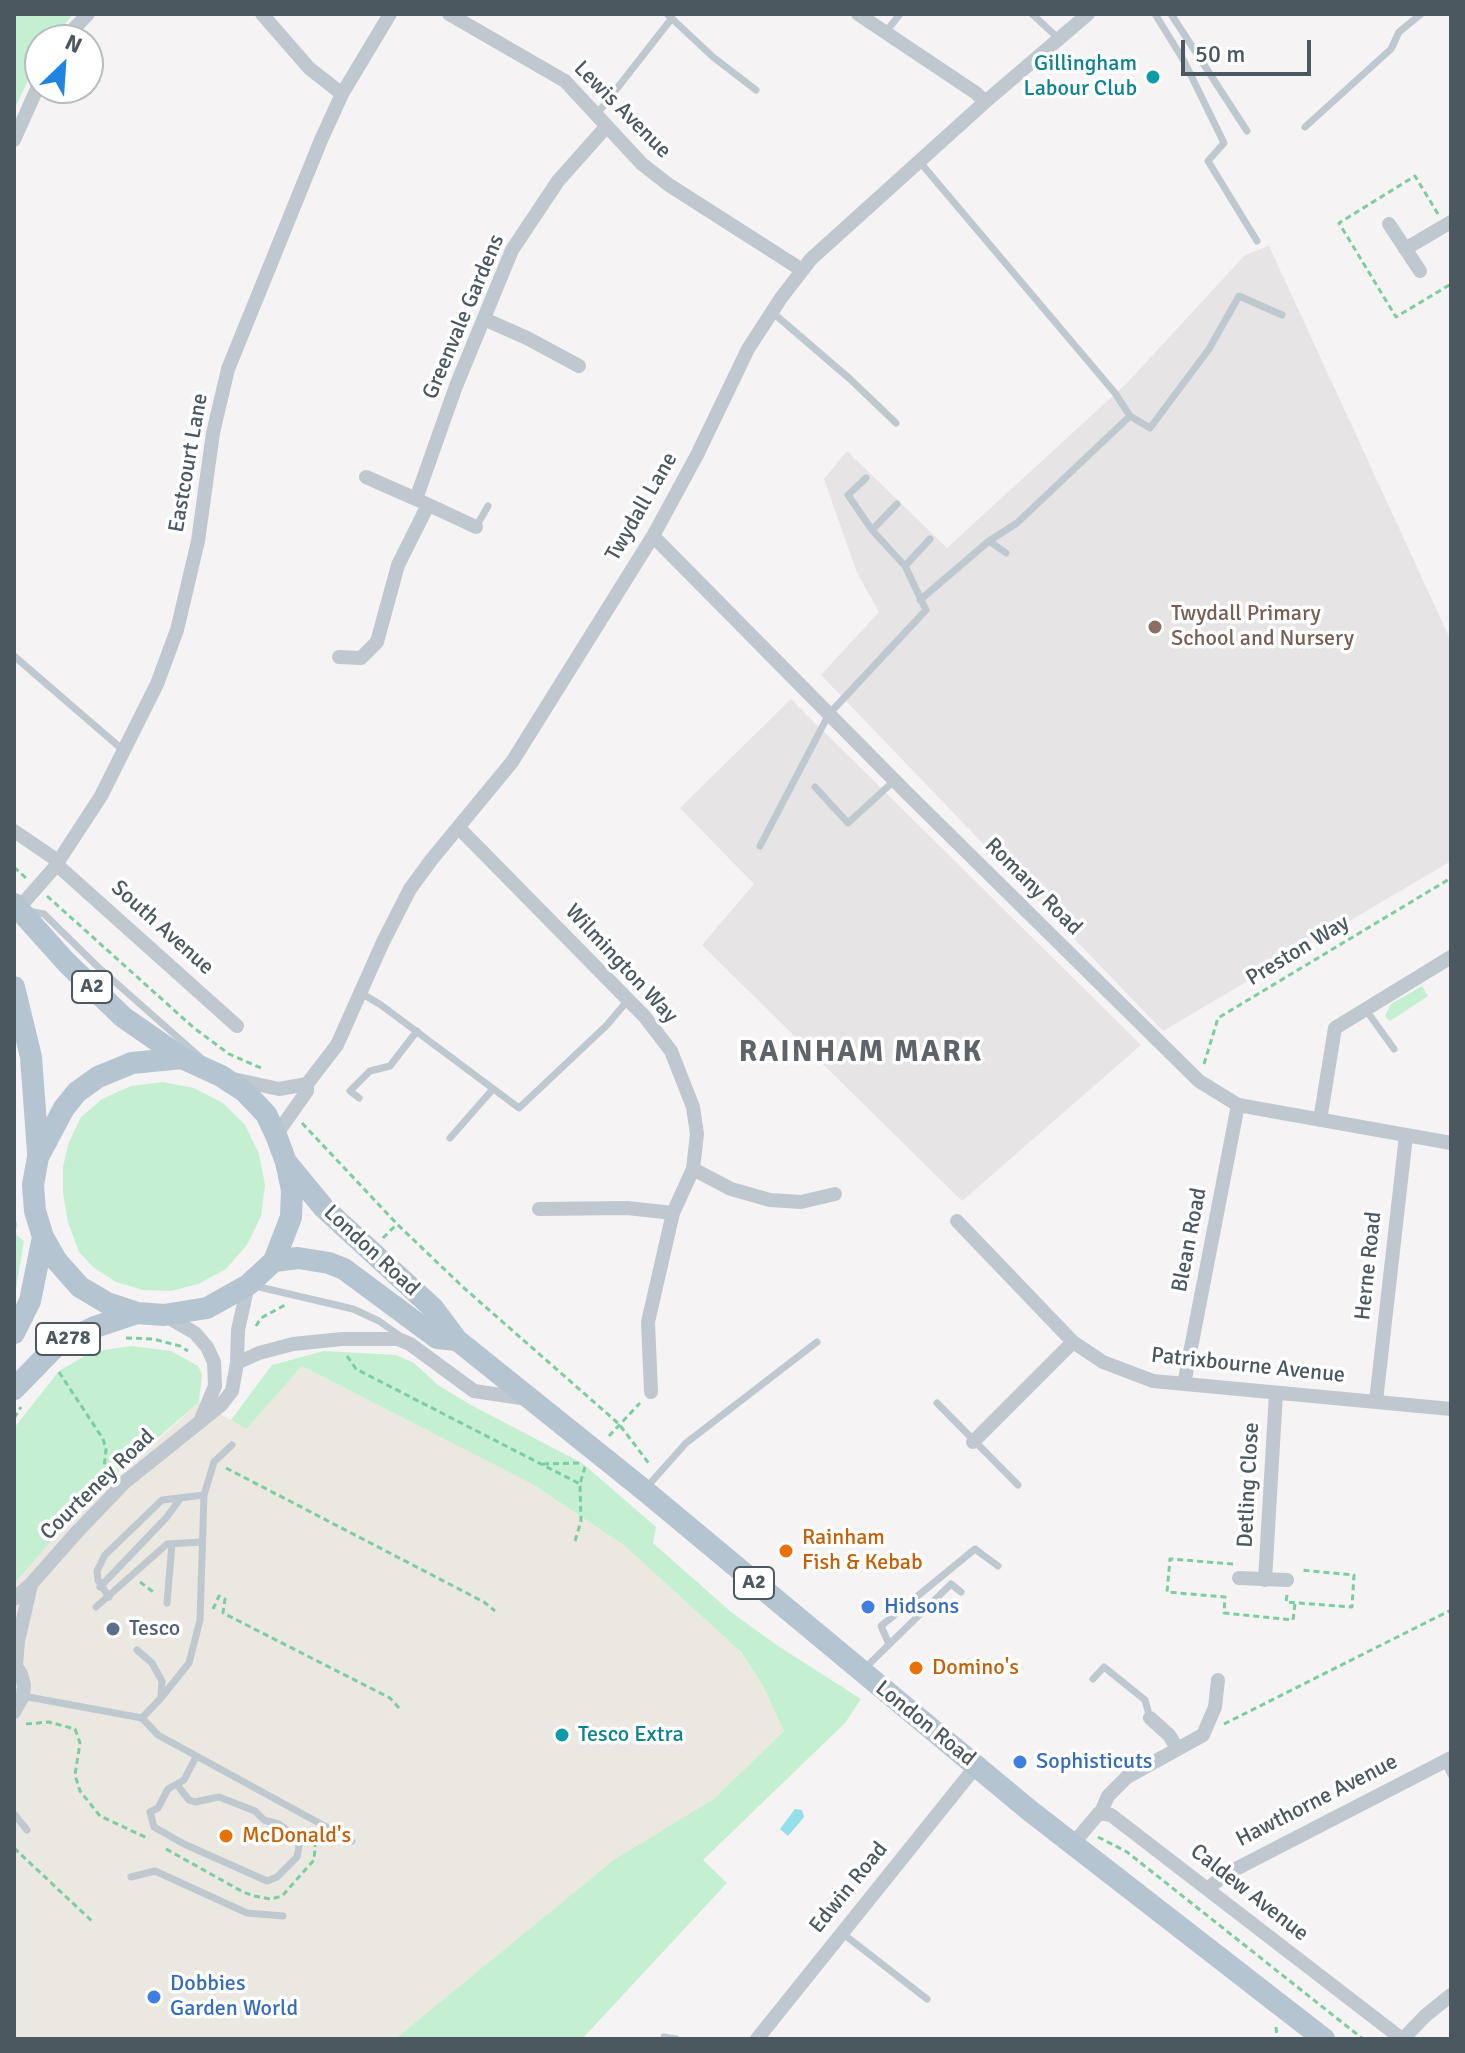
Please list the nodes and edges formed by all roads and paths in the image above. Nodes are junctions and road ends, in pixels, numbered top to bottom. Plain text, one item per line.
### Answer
1 (262, 14) edge
2 (390, 14) edge
3 (449, 14) edge
4 (858, 14) edge
5 (900, 14) edge
6 (1032, 14) edge
7 (1088, 14) edge
8 (1155, 14) edge
9 (1171, 14) edge
10 (1421, 14) edge
11 (669, 16) edge
12 (885, 33) junction
13 (1058, 38) junction
14 (756, 90) dead end
15 (342, 94) junction
16 (985, 102) junction
17 (30, 104) edge
18 (601, 120) junction
19 (1305, 127) dead end
20 (1247, 131) dead end
21 (14, 140) edge
22 (919, 161) junction
23 (1451, 222) edge
24 (1389, 224) dead end
25 (1257, 241) dead end
26 (1405, 249) junction
27 (802, 270) junction
28 (1420, 271) dead end
29 (772, 312) junction
30 (1282, 315) dead end
31 (484, 319) junction
32 (579, 366) dead end
33 (1130, 416) junction
34 (896, 423) dead end
35 (366, 477) dead end
36 (866, 478) dead end
37 (422, 502) junction
38 (897, 504) dead end
39 (488, 506) dead end
40 (476, 527) joint
41 (872, 530) junction
42 (653, 536) junction
43 (930, 539) dead end
44 (989, 541) junction
45 (1006, 553) dead end
46 (905, 566) junction
47 (920, 600) junction
48 (14, 656) edge
49 (339, 657) dead end
50 (829, 714) junction
51 (124, 751) junction
52 (895, 780) junction
53 (815, 787) dead end
54 (459, 828) junction
55 (14, 831) edge
56 (760, 846) dead end
57 (57, 863) junction
58 (14, 867) edge
59 (1451, 878) edge
60 (28, 879) dead end
61 (47, 897) dead end
62 (16, 907) edge
63 (1451, 957) edge
64 (14, 987) edge
65 (361, 993) junction
66 (628, 1000) junction
67 (1366, 1010) junction
68 (237, 1026) dead end
69 (417, 1031) junction
70 (1394, 1049) dead end
71 (182, 1058) junction
72 (272, 1072) dead end
73 (221, 1076) junction
74 (1199, 1081) junction
75 (307, 1084) junction
76 (493, 1089) junction
77 (359, 1098) dead end
78 (1238, 1105) junction
79 (1320, 1120) junction
80 (299, 1121) dead end
81 (276, 1135) junction
82 (1406, 1136) junction
83 (450, 1138) dead end
84 (1451, 1143) edge
85 (38, 1157) junction
86 (286, 1162) junction
87 (693, 1169) junction
88 (835, 1194) dead end
89 (539, 1209) dead end
90 (673, 1213) junction
91 (957, 1221) dead end
92 (397, 1224) junction
93 (43, 1237) junction
94 (379, 1242) dead end
95 (274, 1261) junction
96 (248, 1285) junction
97 (292, 1303) dead end
98 (137, 1313) junction
99 (164, 1315) junction
100 (258, 1322) dead end
101 (14, 1333) edge
102 (115, 1338) dead end
103 (457, 1340) junction
104 (817, 1342) dead end
105 (1073, 1342) junction
106 (207, 1347) junction
107 (415, 1347) junction
108 (347, 1355) dead end
109 (237, 1363) junction
110 (57, 1365) dead end
111 (1184, 1384) junction
112 (14, 1389) edge
113 (651, 1392) joint
114 (1276, 1393) junction
115 (533, 1400) junction
116 (1376, 1401) junction
117 (937, 1403) dead end
118 (1451, 1409) edge
119 (200, 1421) junction
120 (619, 1424) junction
121 (973, 1442) junction
122 (232, 1445) dead end
123 (214, 1462) junction
124 (542, 1464) junction
125 (651, 1482) junction
126 (580, 1484) junction
127 (1018, 1485) dead end
128 (117, 1492) junction
129 (204, 1495) junction
130 (180, 1499) junction
131 (575, 1541) dead end
132 (202, 1542) junction
133 (172, 1544) junction
134 (998, 1566) dead end
135 (1303, 1570) junction
136 (1266, 1573) junction
137 (133, 1576) junction
138 (1239, 1578) dead end
139 (31, 1584) junction
140 (1292, 1585) junction
141 (100, 1587) junction
142 (961, 1592) dead end
143 (109, 1597) junction
144 (14, 1599) edge
145 (167, 1603) joint
146 (1295, 1603) junction
147 (96, 1607) dead end
148 (1451, 1610) edge
149 (200, 1611) junction
150 (495, 1611) dead end
151 (889, 1644) junction
152 (137, 1650) dead end
153 (15, 1664) edge
154 (861, 1672) junction
155 (1093, 1679) dead end
156 (1218, 1680) dead end
157 (23, 1696) junction
158 (161, 1698) junction
159 (399, 1708) dead end
160 (14, 1712) edge
161 (142, 1718) junction
162 (1150, 1718) joint
163 (1203, 1735) junction
164 (1177, 1748) junction
165 (196, 1757) junction
166 (1449, 1764) edge
167 (977, 1765) junction
168 (178, 1786) junction
169 (1101, 1812) junction
170 (14, 1814) edge
171 (27, 1830) dead end
172 (1096, 1836) dead end
173 (352, 1841) dead end
174 (1073, 1844) junction
175 (14, 1848) edge
176 (131, 1877) dead end
177 (1207, 1889) junction
178 (283, 1916) dead end
179 (94, 1923) dead end
180 (842, 1933) junction
181 (1451, 1995) edge
182 (927, 1999) dead end
183 (1311, 2035) edge
184 (664, 2037) dead end
185 (676, 2039) edge
186 (757, 2039) edge
187 (1363, 2039) edge
188 (1403, 2039) edge

1 - 15 street
2 - 15 street, Eastcourt Lane
3 - 18 street, Lewis Avenue
4 - 12 street
5 - 12 lane
6 - 13 lane
7 - 13 street, Twydall Lane
8 - 25 lane
9 - 20 lane
10 - 19 lane
11 - 14 lane
11 - 18 lane
12 - 16 street
13 - 16 street, Twydall Lane
15 - 51 street, Eastcourt Lane
16 - 22 street, Twydall Lane
17 - 21 street
18 - 27 street, Lewis Avenue
18 - 31 street, Greenvale Gardens
22 - 27 street, Twydall Lane
22 - 33 lane
23 - 26 street
24 - 26 street
26 - 28 street
27 - 29 street, Twydall Lane
29 - 34 lane
29 - 42 street, Twydall Lane
30 - 33 lane
31 - 32 street
31 - 37 street, Greenvale Gardens
33 - 44 lane
35 - 37 street
36 - 41 lane
37 - 40 street
37 - 49 street, Greenvale Gardens
38 - 41 lane
39 - 40 lane
41 - 46 lane
42 - 50 street, Romany Road
42 - 54 street, Twydall Lane
43 - 46 lane
44 - 45 lane
44 - 47 lane
46 - 47 lane
47 - 50 lane
48 - 51 lane
50 - 52 street, Romany Road
50 - 56 lane
51 - 57 street, Eastcourt Lane
52 - 53 lane
52 - 74 street, Romany Road
54 - 65 street, Twydall Lane
54 - 66 street, Wilmington Way
55 - 57 street, South Avenue
57 - 62 street, Eastcourt Lane
57 - 68 street, South Avenue
58 - 60 path
59 - 74 path, Preston Way
61 - 72 path
62 - 71 main road, A2
62 - 73 lane
63 - 67 street
64 - 85 main road
65 - 69 lane
65 - 75 street, Twydall Lane
66 - 76 lane
66 - 87 street, Wilmington Way
67 - 70 lane
67 - 79 street
69 - 76 lane
69 - 77 lane
71 - 73 main road
71 - 85 main road
73 - 75 street
73 - 81 main road
74 - 78 street, Romany Road
75 - 81 street, Twydall Lane
76 - 83 lane
78 - 79 street, Romany Road
78 - 111 street, Blean Road
79 - 82 street, Romany Road
80 - 92 path
81 - 86 main road
82 - 84 street, Romany Road
82 - 116 street, Herne Road
85 - 93 main road
86 - 95 main road
86 - 103 main road, London Road / A2
87 - 88 street
87 - 90 street, Wilmington Way
89 - 90 street
90 - 113 street, Wilmington Way
91 - 105 street, Patrixbourne Avenue
92 - 94 path
92 - 120 path
93 - 98 main road
93 - 101 main road, A278
95 - 96 main road
95 - 103 main road, London Road / A2
96 - 99 main road
96 - 107 lane
96 - 109 street, Courteney Road
97 - 100 path
98 - 99 main road
98 - 112 main road, A278
99 - 106 street
102 - 106 path
103 - 115 main road, London Road / A2
104 - 125 lane
105 - 111 street, Patrixbourne Avenue
105 - 121 street
106 - 119 street, Courteney Road
107 - 109 street
107 - 115 street
108 - 124 path
109 - 119 street, Courteney Road
110 - 128 path
111 - 114 street, Patrixbourne Avenue
113 - 120 path
114 - 116 street, Patrixbourne Avenue
114 - 136 street, Detling Close
115 - 125 main road, London Road / A2
116 - 118 street, Patrixbourne Avenue
117 - 121 lane
119 - 128 street, Courteney Road
120 - 125 path
121 - 127 lane
122 - 123 lane
123 - 129 lane
123 - 150 path
124 - 126 path
124 - 126 path
125 - 154 main road, London Road / A2
126 - 131 path
128 - 139 street, Courteney Road
129 - 130 lane
129 - 132 lane
130 - 141 lane
130 - 141 lane
132 - 133 lane
132 - 149 lane
133 - 137 lane
133 - 145 lane
134 - 151 lane
135 - 136 path
135 - 140 path
135 - 146 path
136 - 138 street, Detling Close
136 - 140 street, Detling Close
136 - 146 path
137 - 143 lane
137 - 145 path
139 - 144 street, Courteney Road
139 - 153 street, Courteney Road
140 - 146 path
141 - 143 lane
142 - 151 lane
143 - 147 lane
148 - 163 path
149 - 158 lane
149 - 159 path
151 - 154 lane
152 - 158 lane
153 - 157 street
154 - 167 main road, London Road / A2
155 - 162 lane
156 - 163 street
157 - 160 street
157 - 161 lane
158 - 161 lane
161 - 165 lane
162 - 164 street
163 - 164 street
164 - 169 street
165 - 168 lane
165 - 173 lane
166 - 177 street, Hawthorne Avenue
167 - 174 main road, London Road / A2
167 - 180 street, Edwin Road
168 - 168 lane
169 - 174 street
169 - 177 street, Caldew Avenue
170 - 171 lane
172 - 187 path
174 - 183 main road, London Road / A2
175 - 179 path
176 - 178 lane
177 - 188 street, Caldew Avenue
180 - 182 lane
180 - 186 street, Edwin Road
181 - 188 street, Caldew Avenue
184 - 185 lane

